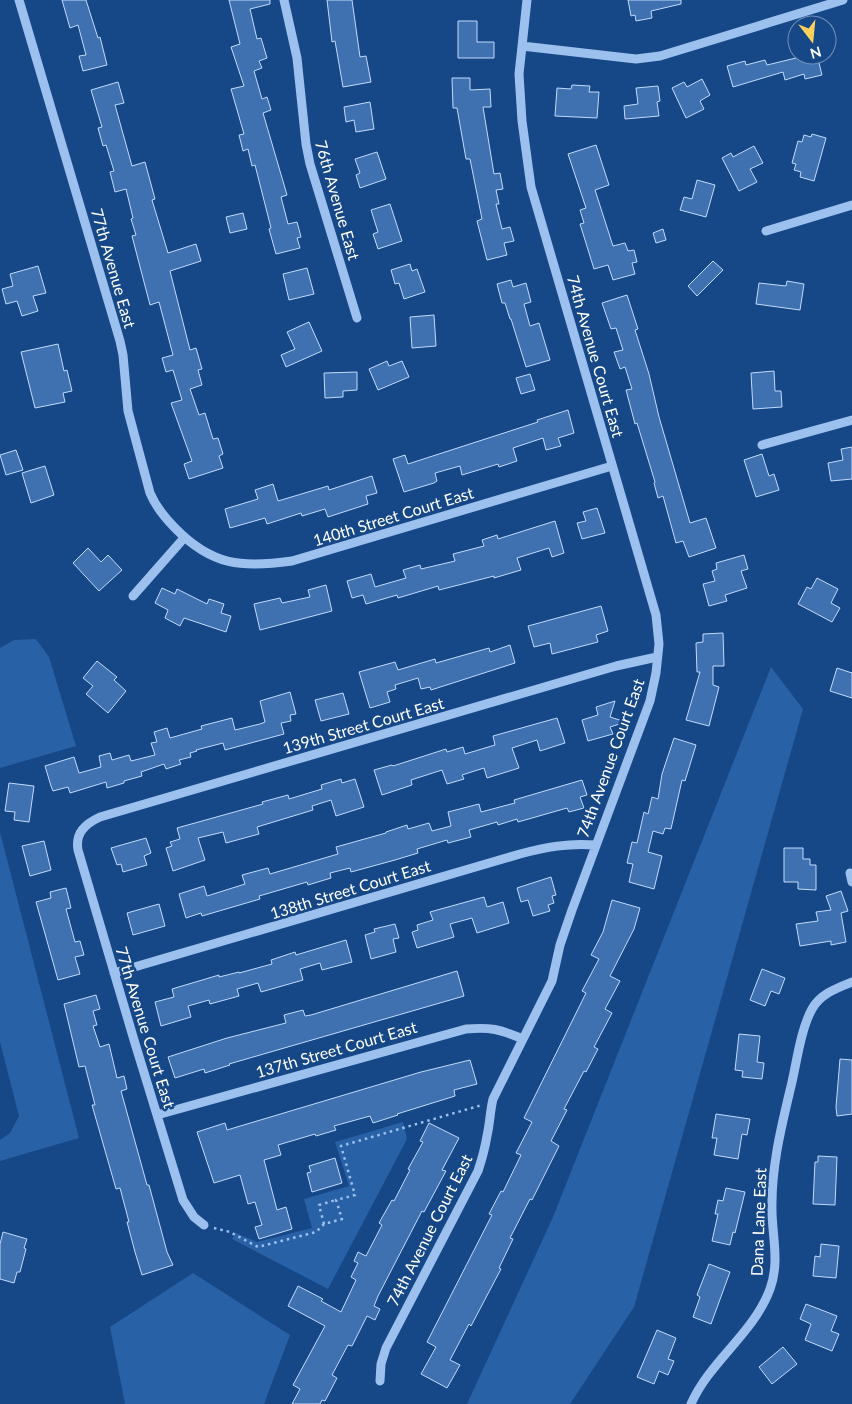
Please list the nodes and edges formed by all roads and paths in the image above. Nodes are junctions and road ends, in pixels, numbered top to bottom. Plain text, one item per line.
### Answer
1 (19, 0) edge
2 (284, 0) edge
3 (527, 0) edge
4 (843, 0) edge
5 (522, 46) junction
6 (852, 205) edge
7 (766, 231) dead end
8 (357, 318) dead end
9 (852, 420) edge
10 (762, 446) dead end
11 (612, 466) junction
12 (184, 538) junction
13 (133, 596) dead end
14 (657, 657) junction
15 (81, 831) joint
16 (595, 845) junction
17 (114, 973) junction
18 (852, 982) edge
19 (523, 1039) junction
20 (493, 1101) junction
21 (157, 1116) junction
22 (336, 1200) junction
23 (324, 1224) junction
24 (204, 1225) joint
25 (380, 1381) dead end
26 (691, 1404) edge

1 - 12 street, 77th Avenue East
2 - 8 street, 76th Avenue East
3 - 5 street, 74th Avenue Court East
4 - 5 street
5 - 11 street, 74th Avenue Court East
6 - 7 street
9 - 10 street
11 - 12 street, 140th Street Court East
11 - 14 street, 74th Avenue Court East
12 - 13 street
14 - 15 street, 139th Street Court East
14 - 16 street, 74th Avenue Court East
15 - 17 street, 77th Avenue Court East
16 - 17 street, 138th Street Court East
16 - 19 street, 74th Avenue Court East
17 - 21 street, 77th Avenue Court East
18 - 26 street, Dana Lane East
19 - 20 street, 74th Avenue Court East
19 - 21 street, 137th Street Court East
20 - 22 path
20 - 25 street, 74th Avenue Court East
21 - 24 street, 77th Avenue Court East
22 - 23 path
22 - 23 path
23 - 24 path

